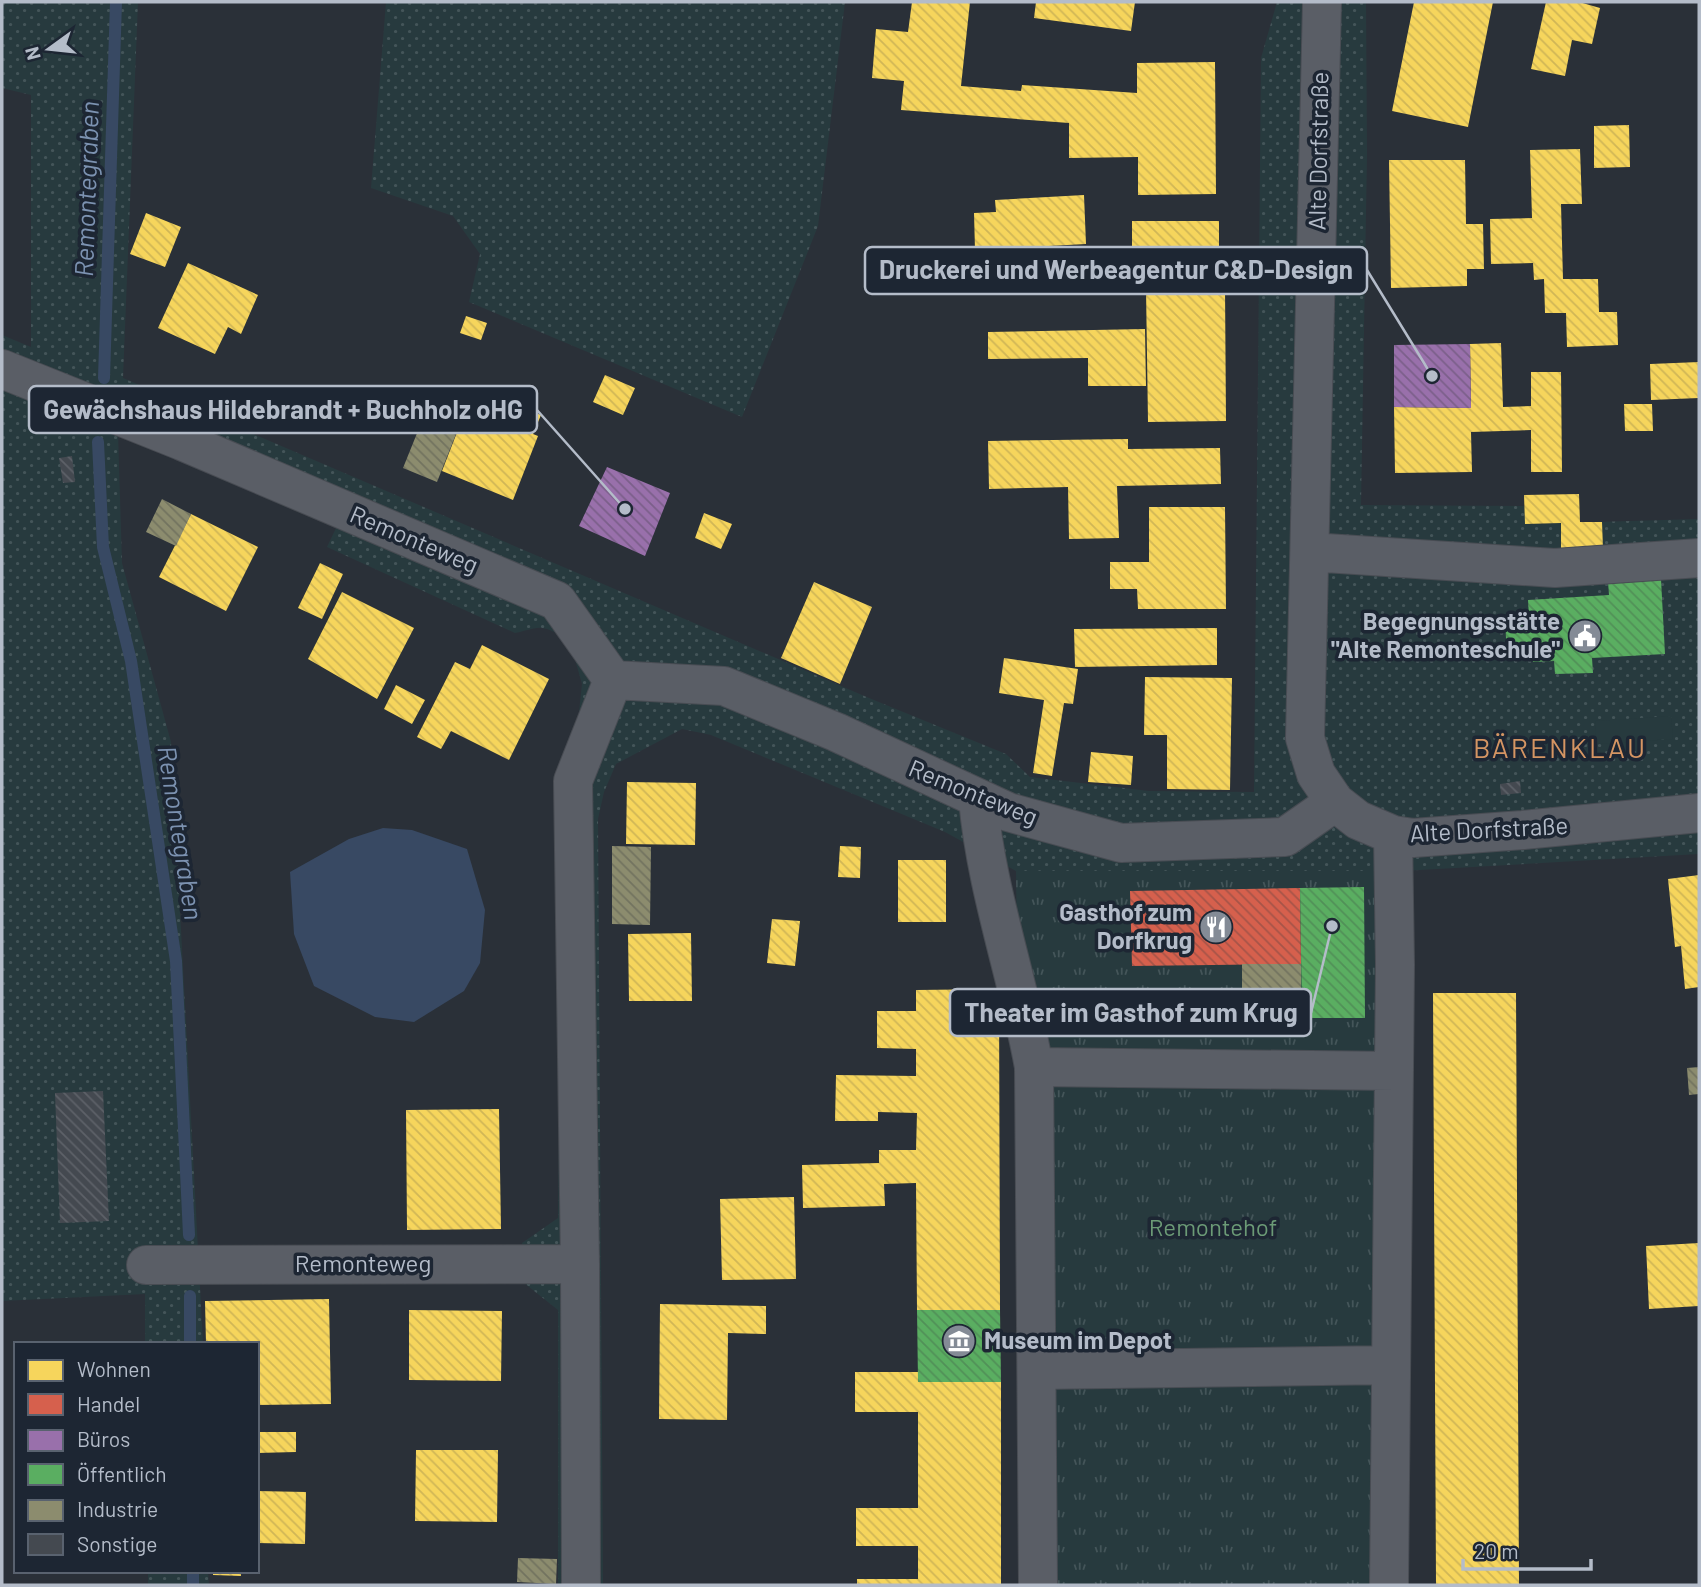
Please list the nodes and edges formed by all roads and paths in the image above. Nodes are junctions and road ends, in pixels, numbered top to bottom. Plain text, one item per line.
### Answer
1 (1322, 2) edge
2 (2, 369) edge
3 (1310, 551) junction
4 (1699, 558) edge
5 (613, 680) junction
6 (978, 799) junction
7 (1335, 802) junction
8 (1699, 813) edge
9 (1393, 835) junction
10 (1034, 1067) junction
11 (1394, 1071) junction
12 (580, 1264) junction
13 (146, 1265) dead end
14 (1391, 1365) junction
15 (1037, 1370) junction
16 (581, 1585) edge
17 (1038, 1585) edge
18 (1390, 1585) edge

1 - 3 street, Alte Dorfstraße
2 - 5 street, Remonteweg
3 - 4 street
3 - 7 street, Alte Dorfstraße
5 - 6 street, Remonteweg
5 - 12 street
6 - 7 street, Remonteweg
6 - 10 street
7 - 9 street, Alte Dorfstraße
8 - 9 street, Alte Dorfstraße
9 - 11 street
10 - 11 street
10 - 15 street
11 - 14 street
12 - 13 street, Remonteweg
12 - 16 street
14 - 15 street
14 - 18 street
15 - 17 street

